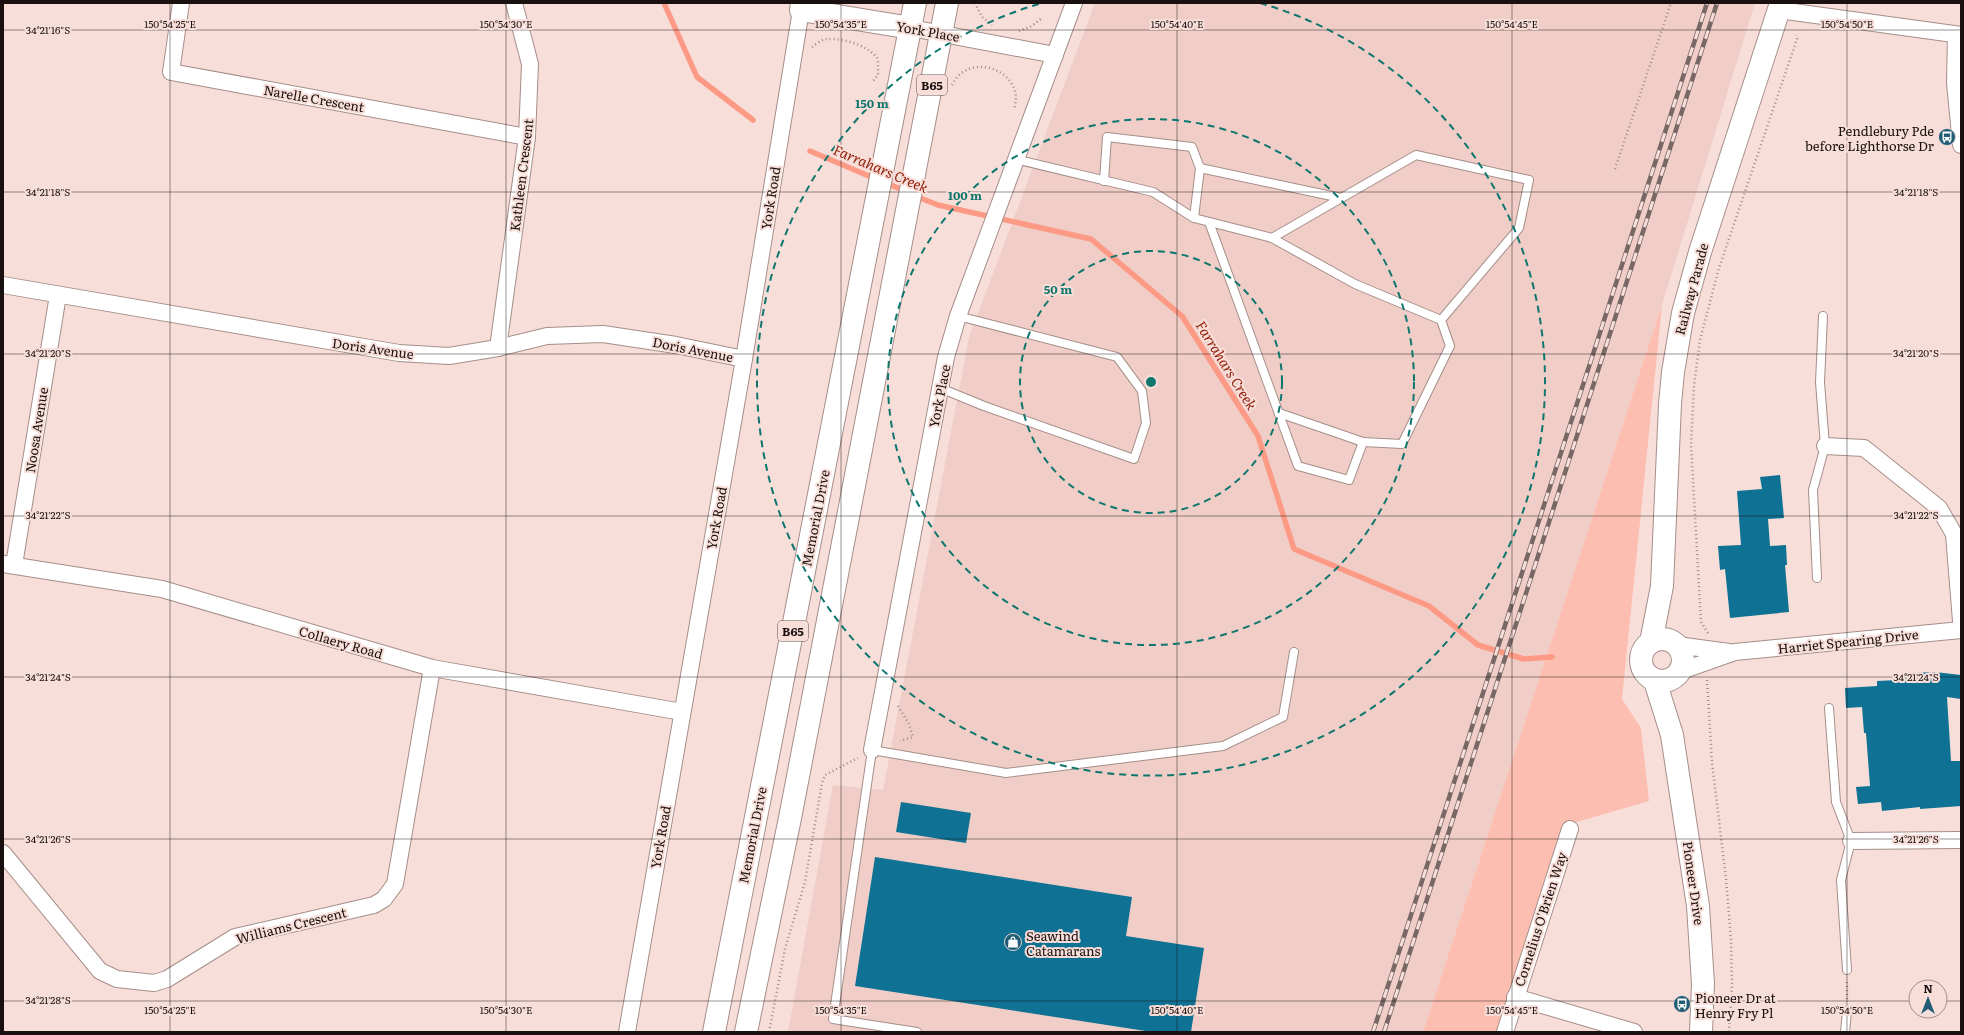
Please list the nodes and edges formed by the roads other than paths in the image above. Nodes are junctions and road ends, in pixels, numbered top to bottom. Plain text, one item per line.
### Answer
1 (181, 3) edge
2 (514, 3) edge
3 (915, 3) edge
4 (947, 3) edge
5 (1074, 3) edge
6 (802, 6) edge
7 (1780, 6) edge
8 (911, 28) junction
9 (942, 33) junction
10 (1959, 35) edge
11 (1055, 55) junction
12 (528, 137) junction
13 (1961, 145) edge
14 (1015, 160) junction
15 (1200, 168) junction
16 (1104, 181) junction
17 (1341, 198) junction
18 (1194, 218) junction
19 (1209, 222) junction
20 (1272, 238) junction
21 (3, 285) edge
22 (58, 295) junction
23 (958, 316) junction
24 (1823, 316) dead end
25 (1441, 320) junction
26 (498, 348) junction
27 (744, 359) junction
28 (940, 388) junction
29 (1279, 412) junction
30 (1363, 442) junction
31 (1825, 446) junction
32 (8, 565) edge
33 (1817, 578) dead end
34 (1662, 586) junction
35 (1961, 621) edge
36 (1961, 630) edge
37 (1651, 642) junction
38 (1674, 643) junction
39 (1294, 652) dead end
40 (1704, 655) junction
41 (432, 668) junction
42 (1678, 673) junction
43 (1655, 681) junction
44 (1829, 708) dead end
45 (682, 712) junction
46 (1672, 735) junction
47 (872, 750) junction
48 (1570, 829) dead end
49 (1961, 840) edge
50 (1851, 841) junction
51 (3, 853) edge
52 (1846, 970) road end
53 (1515, 997) junction
54 (1846, 1011) road end
55 (627, 1032) edge
56 (714, 1032) edge
57 (746, 1032) edge
58 (917, 1032) edge
59 (1505, 1032) edge
60 (1634, 1032) edge
61 (1701, 1032) edge
62 (1845, 1032) edge

1 - 12 street, Narelle Crescent
2 - 12 street, Kathleen Crescent
3 - 8 main road, Memorial Drive / B65
4 - 9 main road, B65
5 - 11 street, York Place
6 - 8 main road, York Place
6 - 27 street, York Road
7 - 10 street
7 - 34 main road, Railway Parade
8 - 9 street, York Place
8 - 56 main road, Memorial Drive / B65
9 - 11 street, York Place
9 - 57 main road, B65
10 - 13 street
11 - 14 street, York Place
12 - 26 street, Kathleen Crescent
14 - 16 lane
14 - 23 street, York Place
15 - 16 lane
15 - 17 lane
15 - 18 lane
16 - 18 lane
17 - 20 lane
17 - 25 lane
18 - 19 lane
19 - 20 lane
19 - 29 lane
20 - 25 lane
21 - 22 street, Doris Avenue
22 - 26 street, Doris Avenue
22 - 32 street, Noosa Avenue
23 - 28 street, York Place
23 - 28 lane
24 - 31 lane
25 - 30 lane
26 - 27 street, Doris Avenue
27 - 45 street, York Road
28 - 47 street, York Place
29 - 30 lane
29 - 30 lane
31 - 33 lane
31 - 35 street
32 - 41 street, Collaery Road
34 - 37 main road
34 - 38 main road
36 - 40 street, Harriet Spearing Drive
37 - 38 main road
37 - 43 main road
38 - 40 street, Harriet Spearing Drive
38 - 42 main road
39 - 47 lane
40 - 42 street, Harriet Spearing Drive
41 - 45 street, Collaery Road
41 - 51 street, Williams Crescent
42 - 43 main road
42 - 46 main road, Pioneer Drive
43 - 46 main road, Pioneer Drive
44 - 50 lane
45 - 55 street, York Road
46 - 61 main road, Pioneer Drive
47 - 58 lane
48 - 53 street, Cornelius O'Brien Way
49 - 50 street
50 - 52 lane
53 - 59 street, Cornelius O'Brien Way
53 - 60 street
54 - 62 lane

